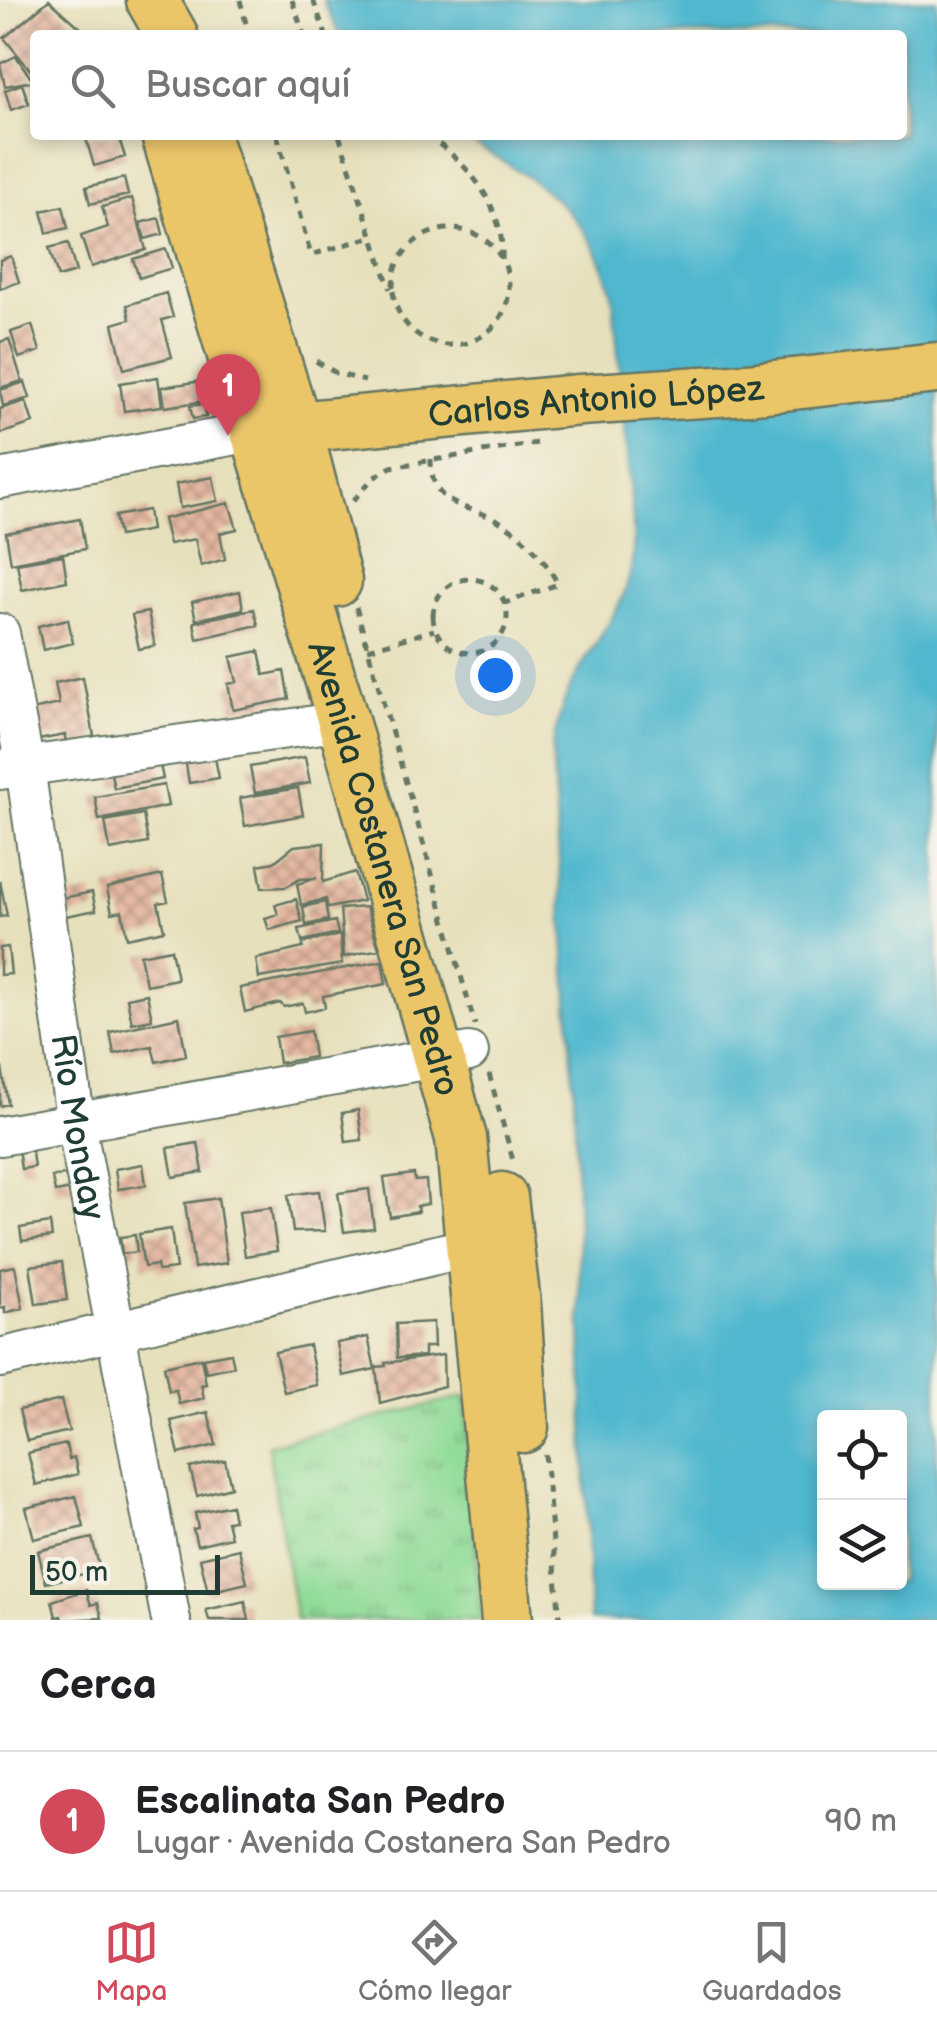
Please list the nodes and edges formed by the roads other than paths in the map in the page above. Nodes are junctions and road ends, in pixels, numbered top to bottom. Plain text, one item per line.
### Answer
1 (116, 0) edge
2 (152, 0) edge
3 (131, 30) edge
4 (169, 30) edge
5 (169, 140) edge
6 (206, 140) edge
7 (264, 328) junction
8 (937, 368) edge
9 (577, 413) junction
10 (276, 429) junction
11 (0, 478) edge
12 (337, 515) junction
13 (0, 633) edge
14 (343, 722) junction
15 (12, 769) edge
16 (468, 1051) junction
17 (76, 1124) junction
18 (0, 1136) edge
19 (491, 1246) junction
20 (114, 1334) junction
21 (0, 1358) edge
22 (171, 1620) edge
23 (507, 1620) edge
24 (535, 1620) edge

1 - 3 main road
2 - 4 main road
5 - 10 main road, Avenida Costanera San Pedro
6 - 7 main road, Avenida Costanera San Pedro
7 - 9 main road
7 - 10 main road, Avenida Costanera San Pedro
8 - 9 main road, Carlos Antonio López
9 - 10 main road, Carlos Antonio López
9 - 12 main road
10 - 11 street
10 - 12 main road, Avenida Costanera San Pedro
10 - 14 main road, Avenida Costanera San Pedro
12 - 16 main road, Avenida Costanera San Pedro
13 - 15 street, Río Monday
14 - 15 street
14 - 16 main road, Avenida Costanera San Pedro
15 - 17 street, Río Monday
16 - 17 street
16 - 19 main road, Avenida Costanera San Pedro
17 - 18 street
17 - 20 street, Río Monday
19 - 20 street
19 - 23 main road, Avenida Costanera San Pedro
19 - 24 main road, Avenida Costanera San Pedro
20 - 21 street
20 - 22 street, Río Monday

